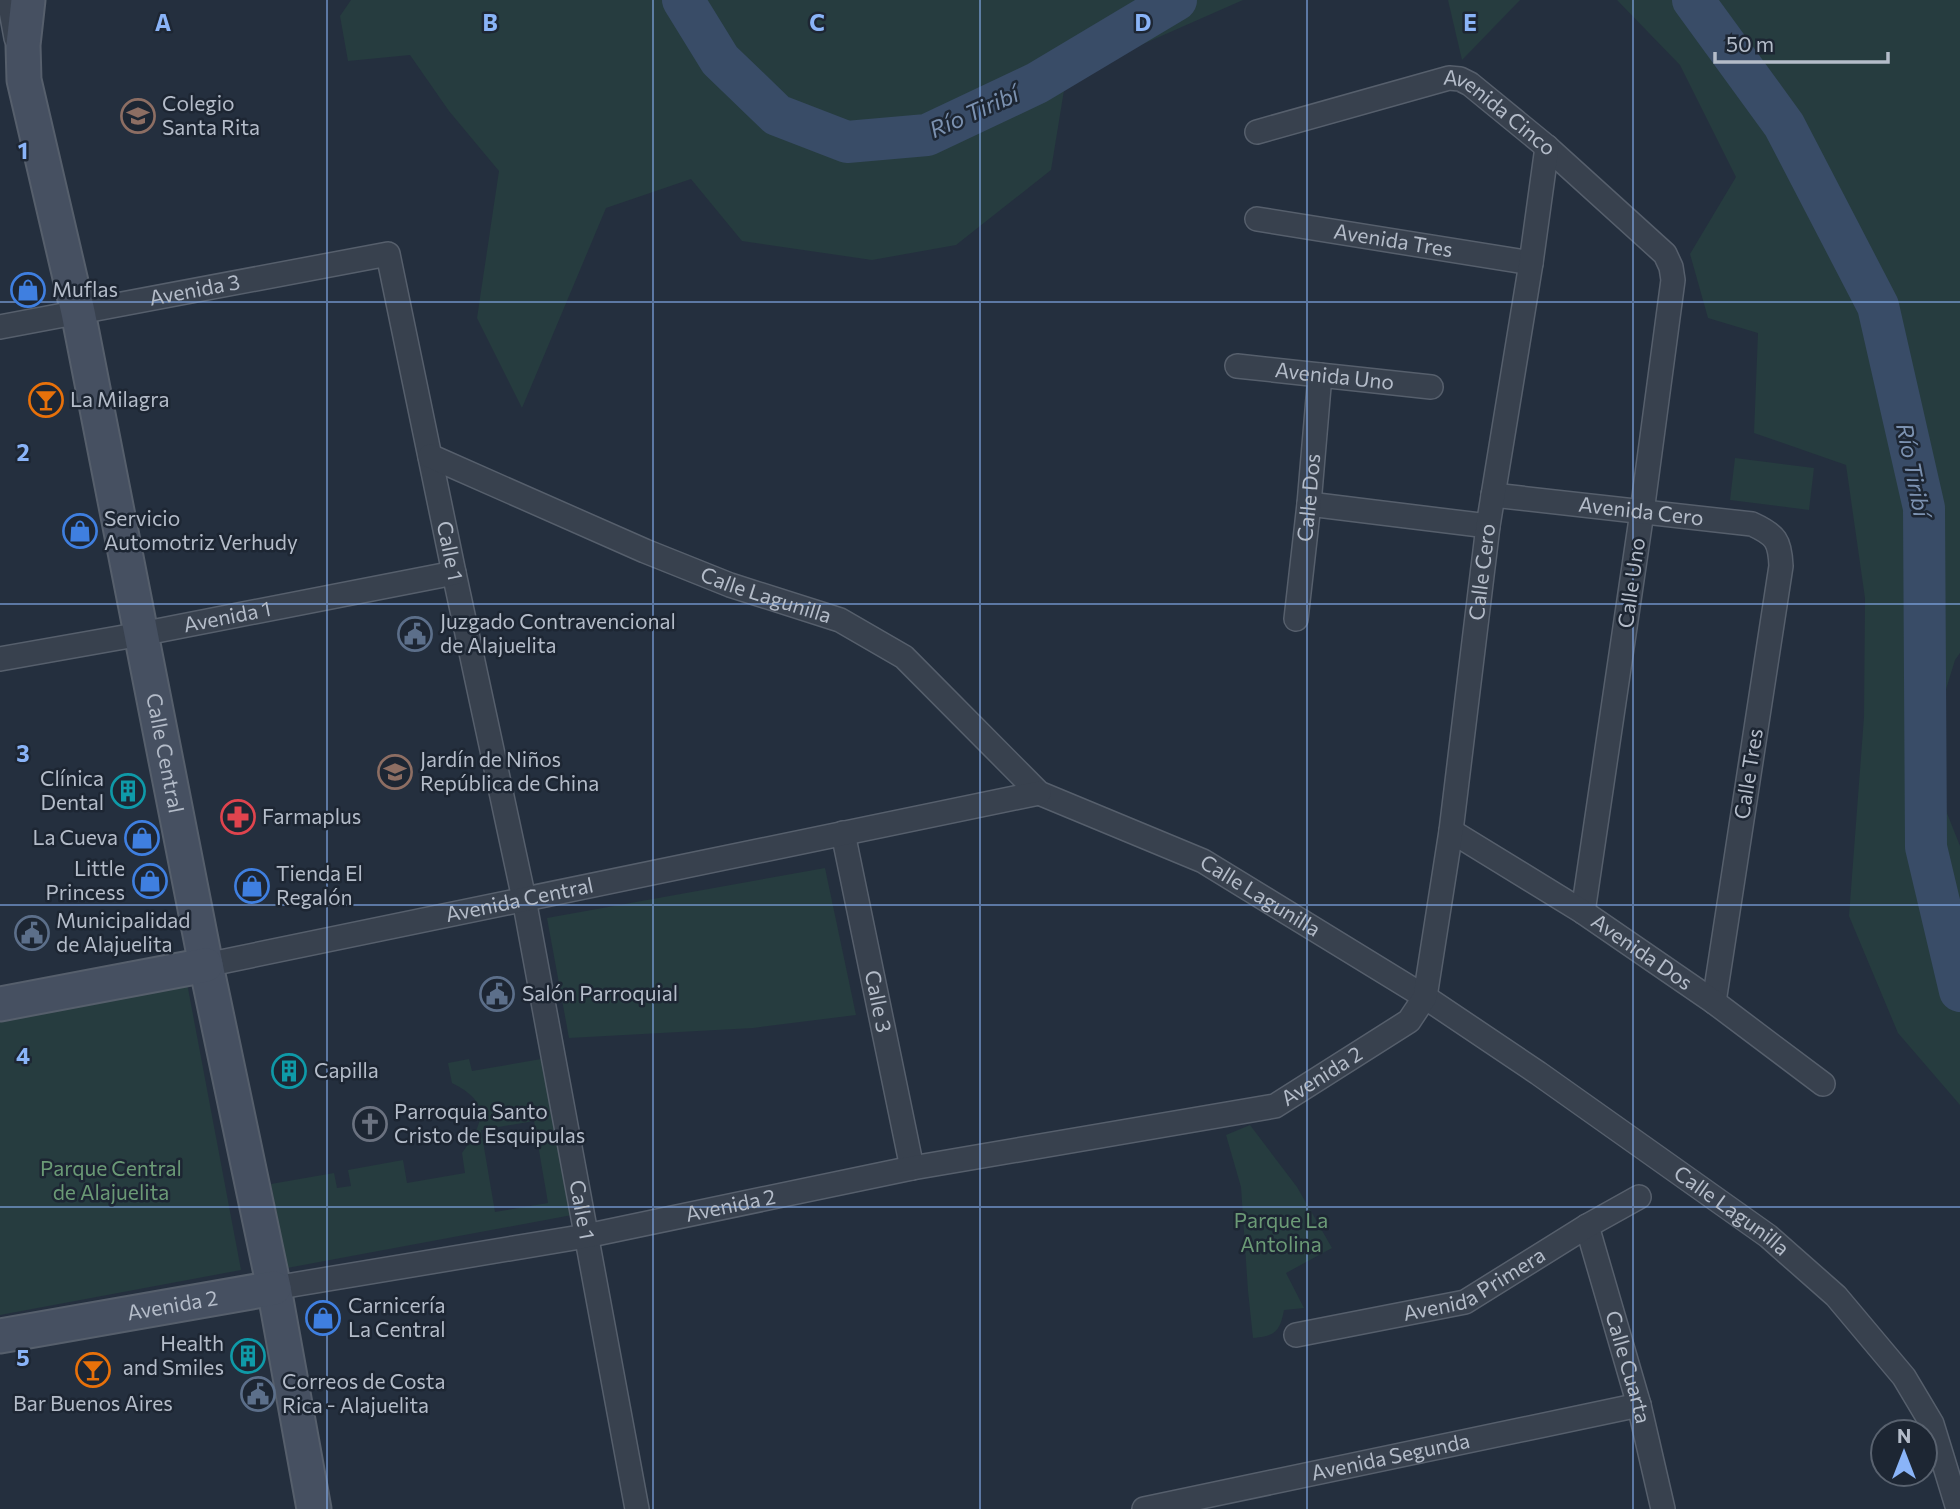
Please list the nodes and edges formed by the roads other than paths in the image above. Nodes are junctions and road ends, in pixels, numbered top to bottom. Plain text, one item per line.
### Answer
1 (9, 0) edge
2 (28, 0) edge
3 (24, 80) junction
4 (1257, 132) dead end
5 (1547, 147) junction
6 (1257, 219) dead end
7 (388, 254) joint
8 (1665, 254) joint
9 (1531, 263) junction
10 (78, 312) junction
11 (0, 327) edge
12 (1237, 366) dead end
13 (1320, 375) junction
14 (1431, 387) dead end
15 (430, 456) junction
16 (1493, 495) junction
17 (1310, 504) junction
18 (1642, 512) junction
19 (1488, 526) junction
20 (1780, 546) joint
21 (454, 573) junction
22 (1296, 619) dead end
23 (141, 634) junction
24 (0, 659) edge
25 (1039, 793) junction
26 (1451, 831) junction
27 (843, 833) junction
28 (524, 899) junction
29 (1583, 912) junction
30 (206, 965) junction
31 (1425, 997) junction
32 (1714, 1002) junction
33 (0, 1004) edge
34 (1823, 1084) dead end
35 (912, 1168) junction
36 (1639, 1197) dead end
37 (1587, 1226) junction
38 (586, 1236) junction
39 (274, 1288) junction
40 (1296, 1335) dead end
41 (0, 1336) edge
42 (1639, 1405) junction
43 (1173, 1506) edge
44 (314, 1509) edge
45 (637, 1509) edge
46 (1144, 1509) edge
47 (1663, 1509) edge
48 (1958, 1509) edge

1 - 3 street, Calle Central
2 - 3 main road
3 - 10 main road, Calle Central
4 - 5 street, Avenida Cinco
5 - 8 street, Avenida Cinco
5 - 9 street, Calle Cero
6 - 9 street, Avenida Tres
7 - 10 street, Avenida 3
7 - 15 street, Calle 1
8 - 18 street, Calle Uno
9 - 16 street, Calle Cero
10 - 11 street, Avenida 3
10 - 23 main road, Calle Central
12 - 13 street, Avenida Uno
13 - 14 street, Avenida Uno
13 - 17 street, Calle Dos
15 - 21 street, Calle 1
15 - 25 street, Calle Lagunilla
16 - 18 street, Avenida Cero
16 - 19 street, Calle Cero
17 - 19 street
17 - 22 street, Calle Dos
18 - 20 street, Avenida Cero
18 - 29 street, Calle Uno
19 - 26 street, Calle Cero
20 - 32 street, Calle Tres
21 - 23 street, Avenida 1
21 - 28 street, Calle 1
23 - 24 street, Avenida 1
23 - 30 main road, Calle Central
25 - 27 street, Avenida Central
25 - 31 street, Calle Lagunilla
26 - 29 street, Avenida Dos
26 - 31 street, Calle Cero
27 - 28 street, Avenida Central
27 - 35 street, Calle 3
28 - 30 street, Avenida Central
28 - 38 street, Calle 1
29 - 32 street, Avenida Dos
30 - 33 main road, Avenida Central
30 - 39 main road, Calle Central
31 - 35 street, Avenida 2
31 - 48 street, Calle Lagunilla
32 - 34 street, Avenida Dos
35 - 38 street, Avenida 2
36 - 37 street, Avenida Primera
37 - 40 street, Avenida Primera
37 - 42 street, Calle Cuarta
38 - 39 street, Avenida 2
38 - 45 street, Calle 1
39 - 41 main road, Avenida 2
39 - 44 main road, Calle Central
42 - 43 street, Avenida Segunda
42 - 47 street, Calle Cuarta
43 - 46 street, Avenida Segunda

